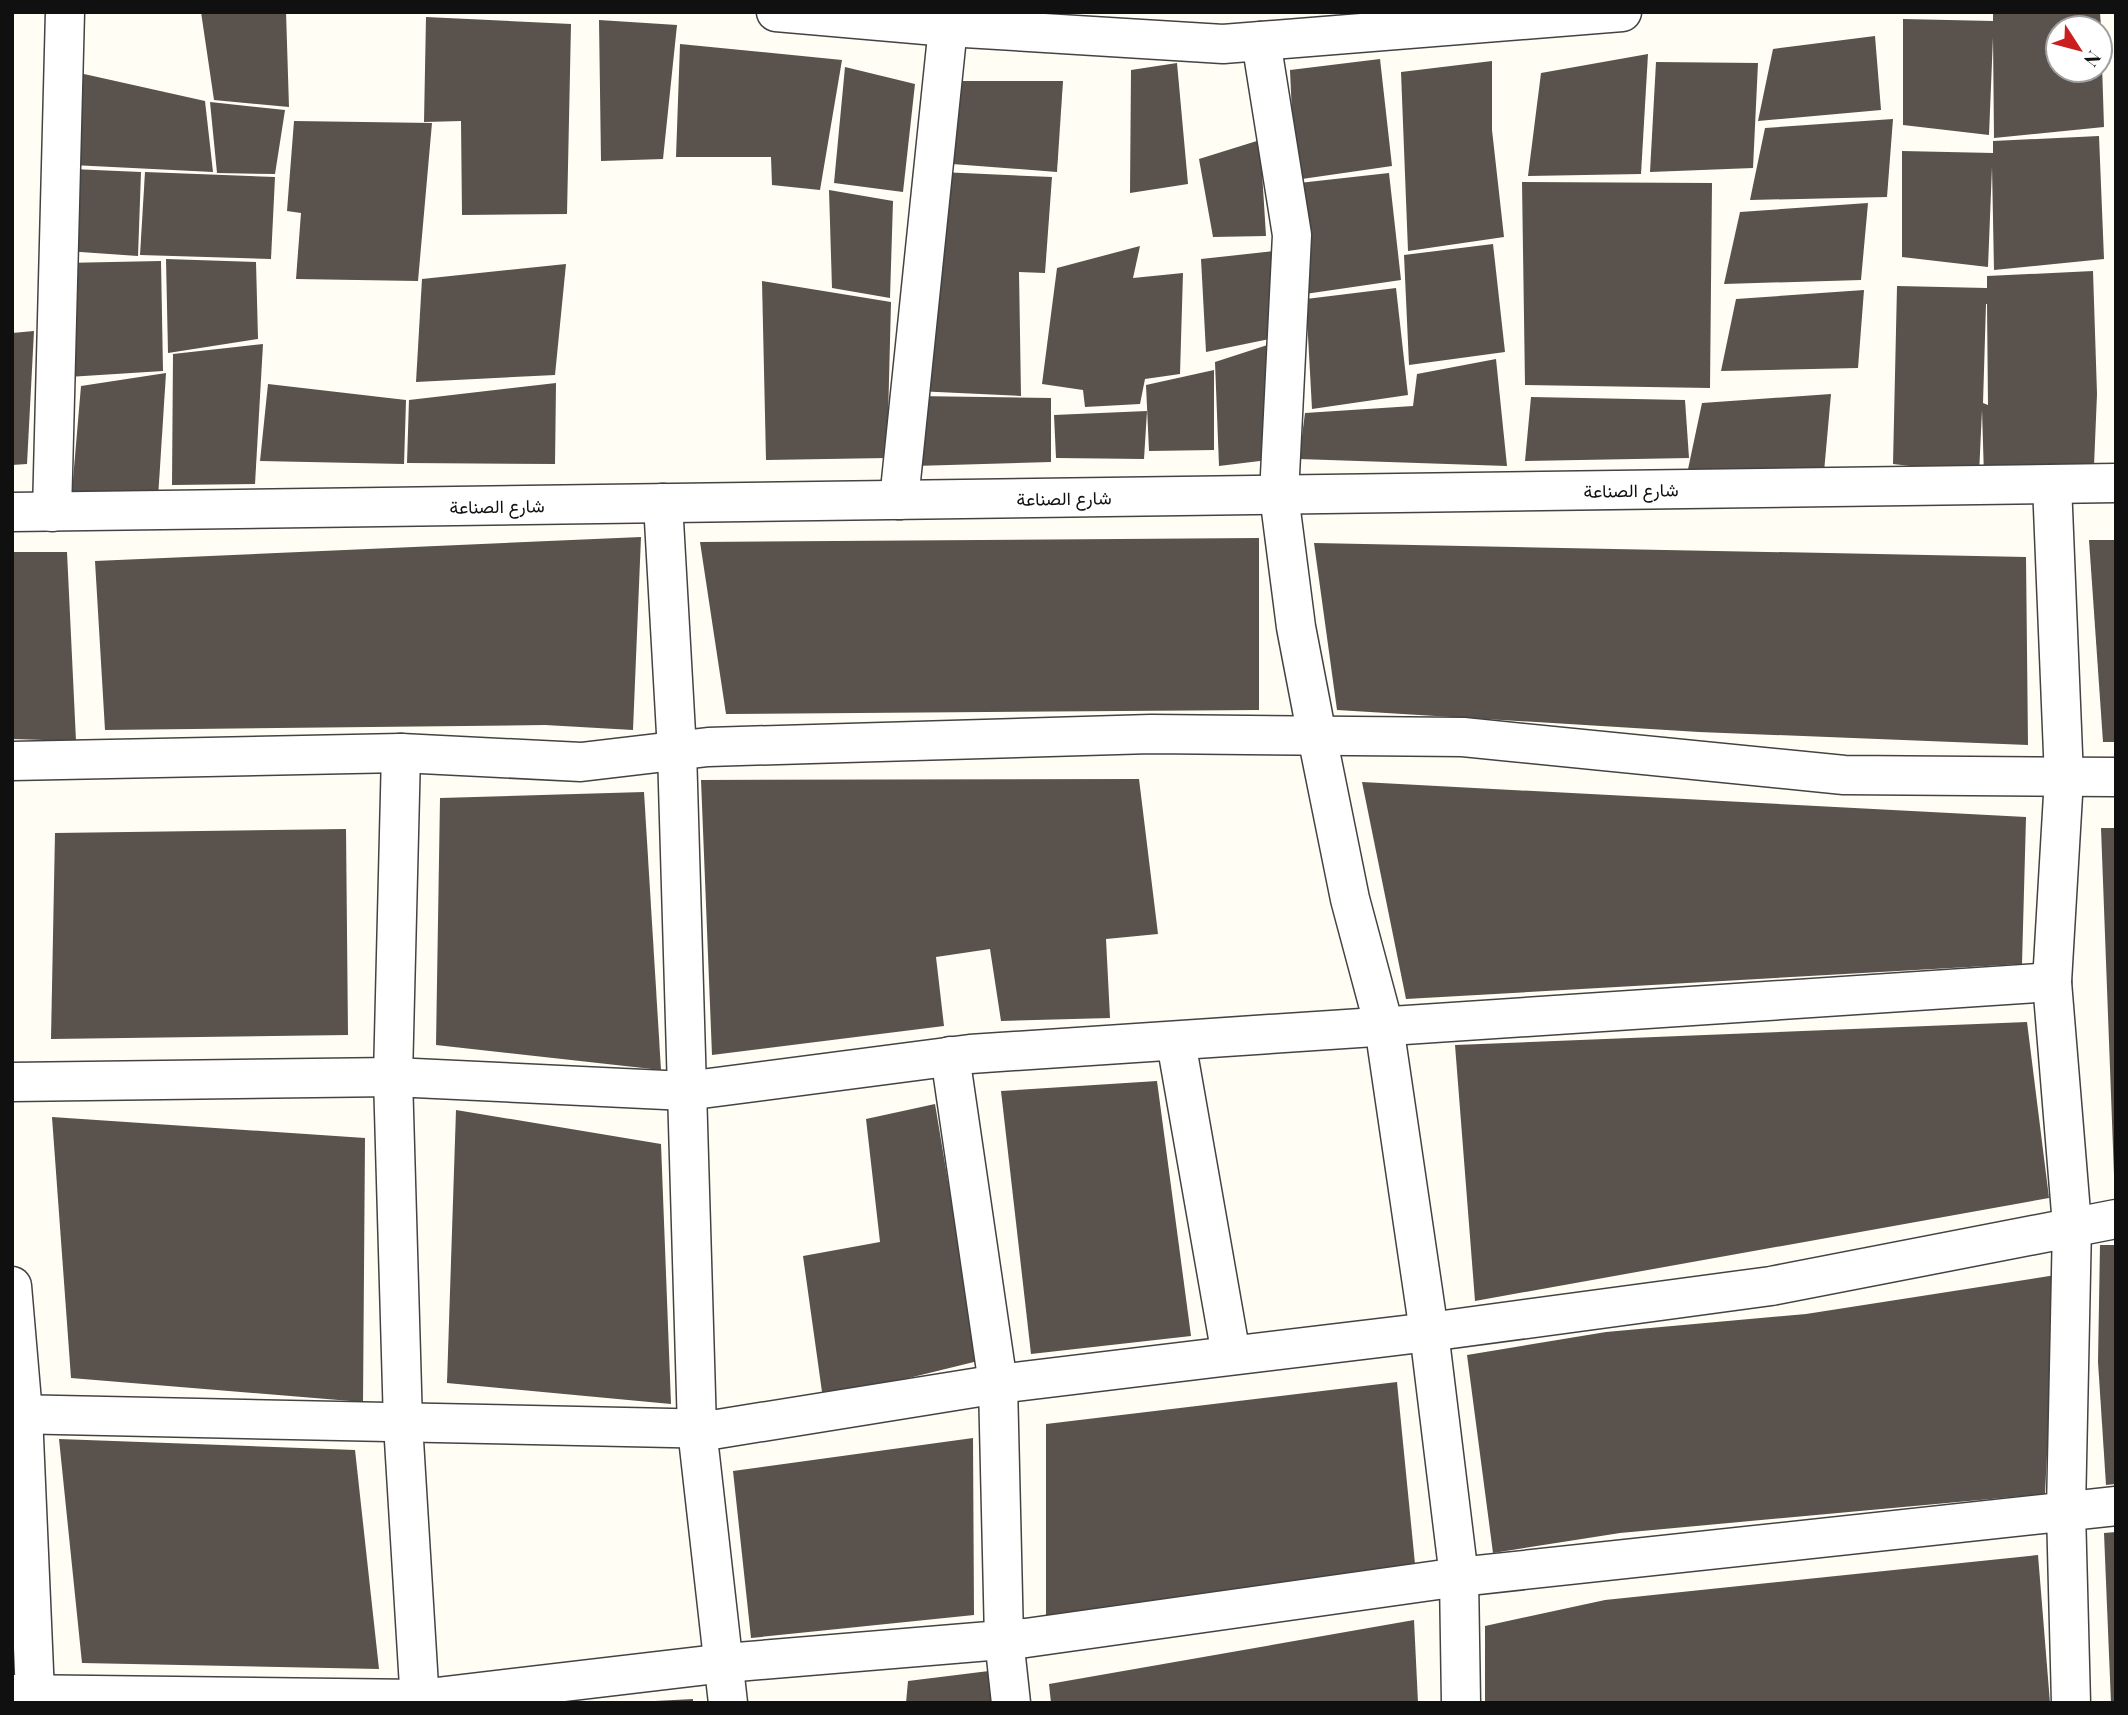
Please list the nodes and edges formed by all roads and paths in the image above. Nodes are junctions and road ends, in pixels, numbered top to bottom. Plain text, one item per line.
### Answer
1 (65, 12) edge
2 (1622, 12) edge
3 (789, 13) edge
4 (948, 27) junction
5 (1261, 41) junction
6 (2116, 483) edge
7 (2052, 484) junction
8 (1279, 495) junction
9 (899, 500) junction
10 (663, 503) junction
11 (12, 512) edge
12 (52, 512) junction
13 (1317, 736) junction
14 (677, 751) junction
15 (401, 752) junction
16 (12, 761) edge
17 (2116, 777) edge
18 (2064, 778) junction
19 (2052, 982) junction
20 (1384, 1026) junction
21 (1176, 1042) junction
22 (950, 1056) junction
23 (393, 1077) junction
24 (12, 1082) edge
25 (685, 1091) junction
26 (2116, 1219) edge
27 (2072, 1225) junction
28 (12, 1286) edge
29 (1429, 1332) junction
30 (1231, 1355) junction
31 (998, 1384) junction
32 (18, 1414) edge
33 (403, 1424) junction
34 (697, 1429) junction
35 (2116, 1506) edge
36 (2066, 1511) junction
37 (1458, 1577) junction
38 (1004, 1639) junction
39 (725, 1663) junction
40 (24, 1694) edge
41 (420, 1701) edge
42 (728, 1703) edge
43 (1011, 1703) edge
44 (1461, 1703) edge
45 (2071, 1703) edge

1 - 12 street
2 - 5 street
3 - 4 street
4 - 5 street
4 - 9 street
5 - 8 street
6 - 7 street, شارع الصناعة
7 - 8 street, شارع الصناعة
7 - 18 street
8 - 9 street, شارع الصناعة
8 - 13 street
9 - 10 street, شارع الصناعة
10 - 12 street, شارع الصناعة
10 - 14 street
11 - 12 street, شارع الصناعة
13 - 14 street
13 - 18 street
13 - 20 street
14 - 15 street
14 - 25 street
15 - 16 street
15 - 23 street
17 - 18 street
18 - 19 street
19 - 20 street
19 - 27 street
20 - 21 street
20 - 29 street
21 - 22 street
21 - 30 street
22 - 25 street
22 - 31 street
23 - 24 street
23 - 25 street
23 - 33 street
25 - 34 street
26 - 27 street
27 - 29 street
27 - 36 street
28 - 32 street
29 - 30 street
29 - 37 street
30 - 31 street
31 - 34 street
31 - 38 street
32 - 33 street
32 - 40 street
33 - 34 street
33 - 41 street
34 - 39 street
35 - 36 street
36 - 37 street
36 - 45 street
37 - 38 street
37 - 44 street
38 - 39 street
38 - 43 street
39 - 41 street
39 - 42 street
40 - 41 street

